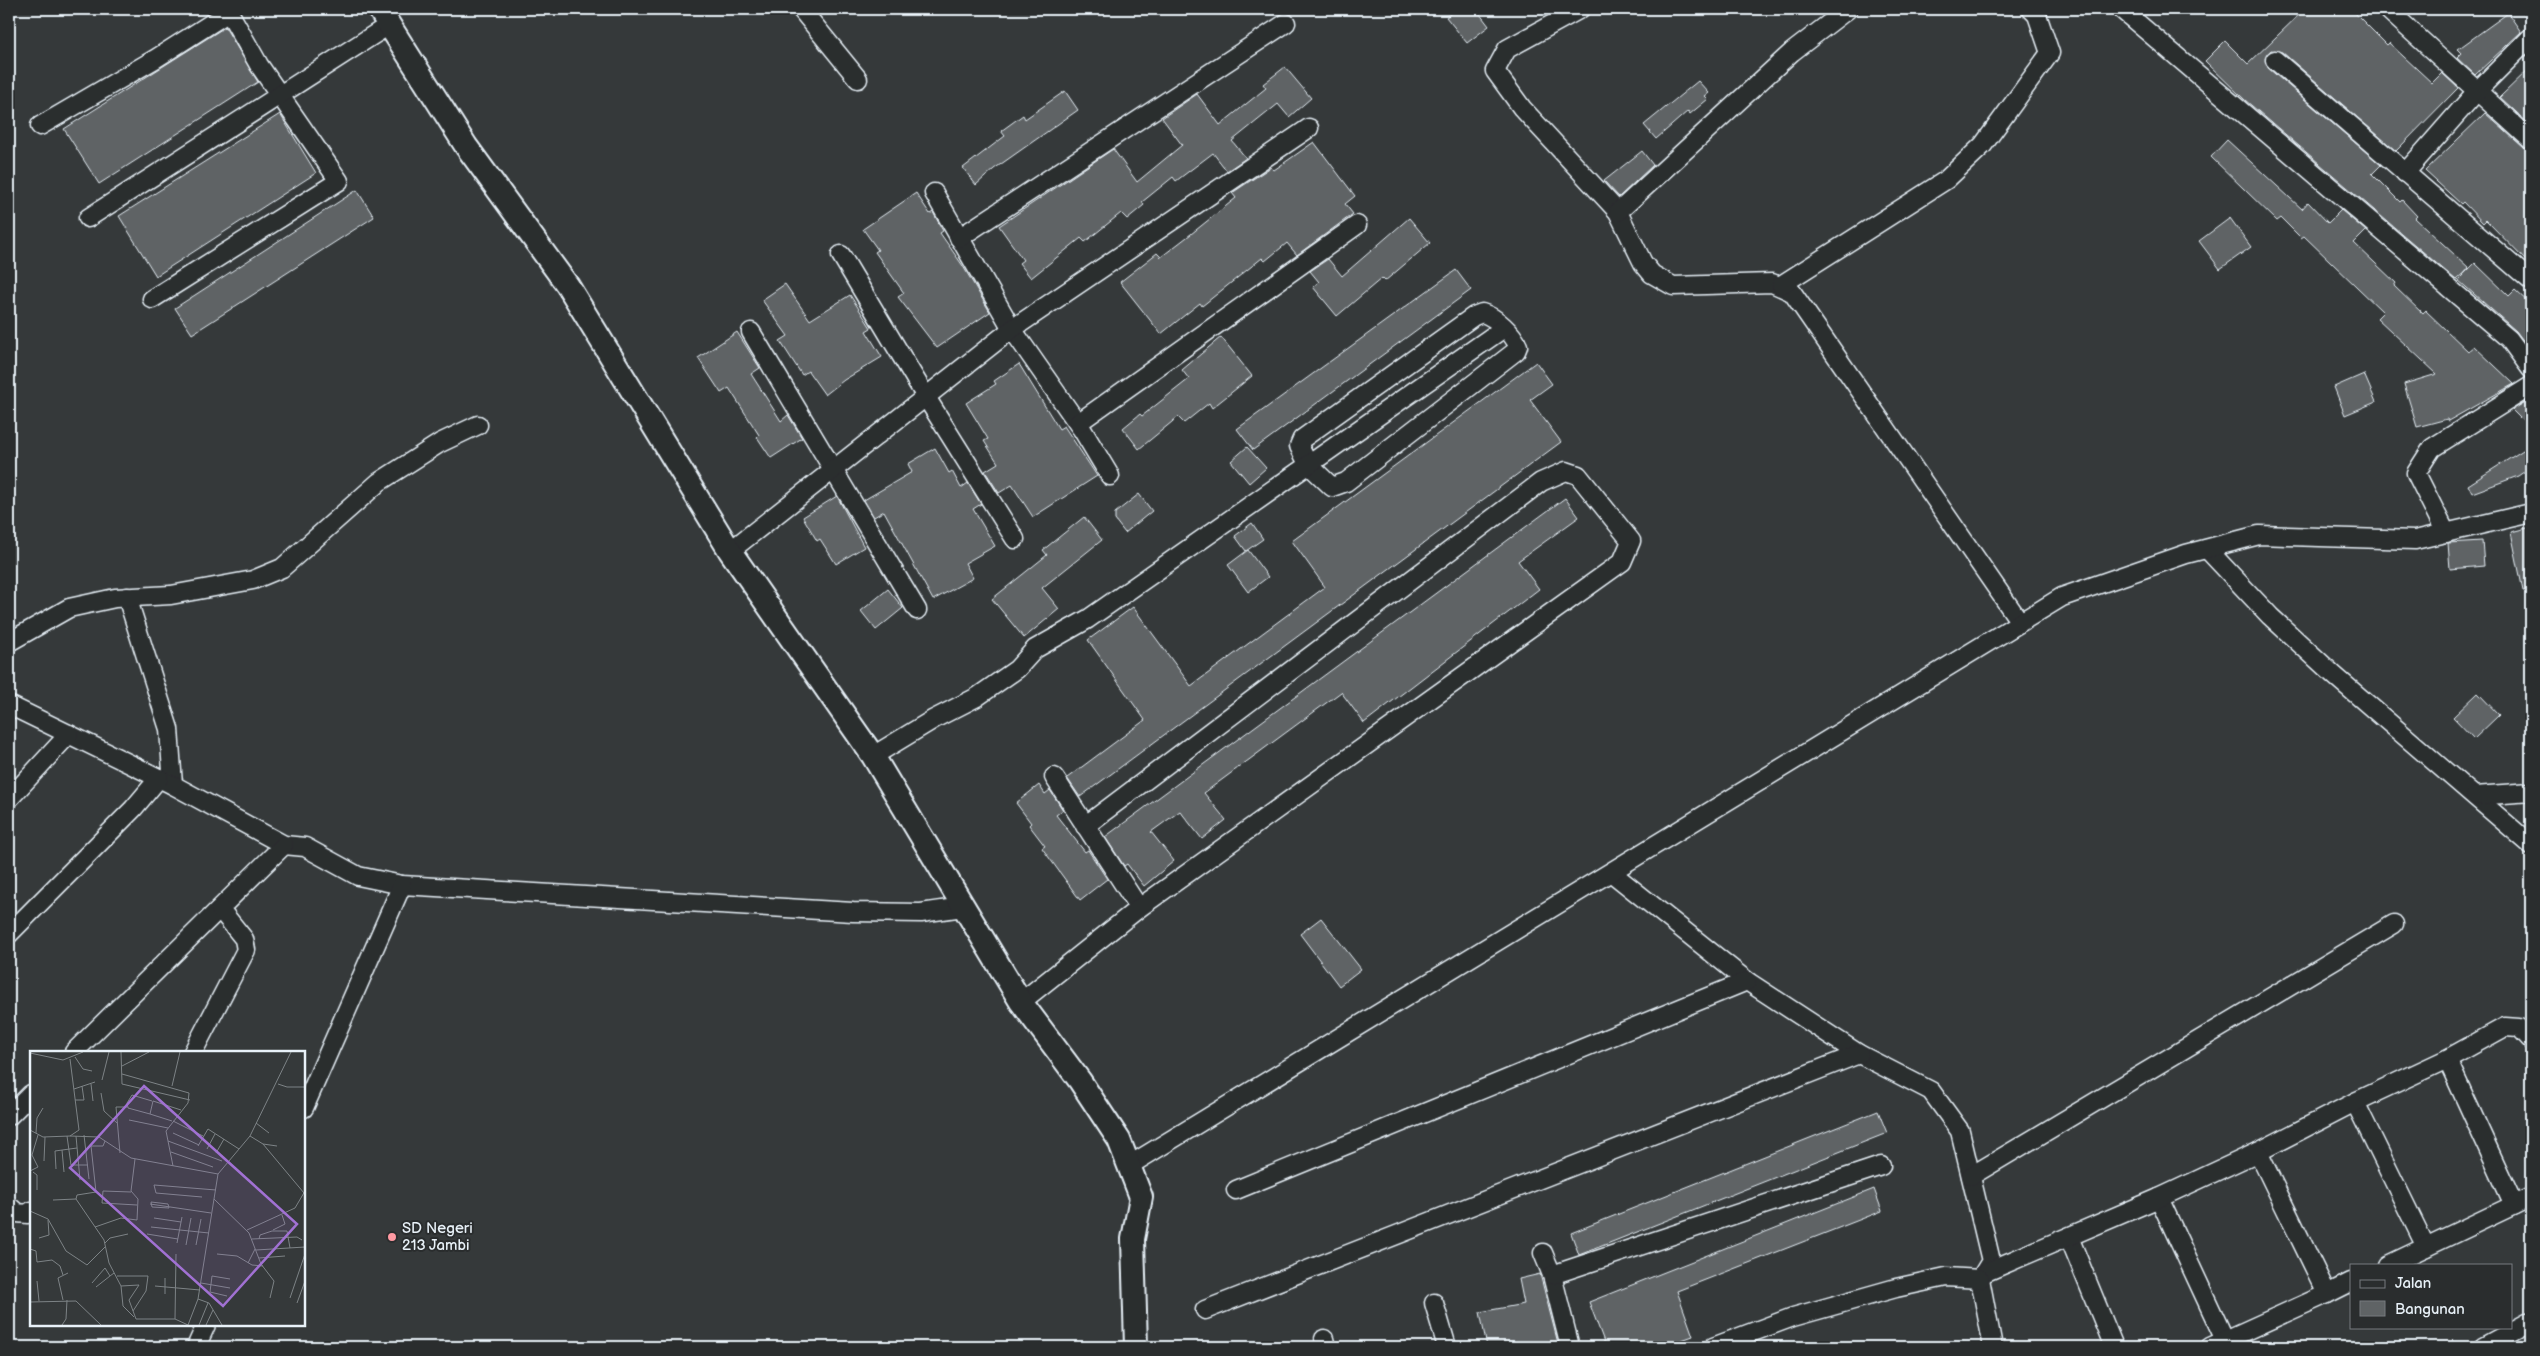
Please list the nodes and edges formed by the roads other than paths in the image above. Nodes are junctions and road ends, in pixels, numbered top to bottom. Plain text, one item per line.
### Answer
1 (801, 9) edge
2 (1580, 9) edge
3 (1848, 9) edge
4 (2031, 9) edge
5 (2121, 9) edge
6 (2386, 9) edge
7 (384, 17) edge
8 (1286, 23) dead end
9 (2531, 37) edge
10 (2275, 60) dead end
11 (858, 79) dead end
12 (2477, 91) junction
13 (280, 95) junction
14 (40, 126) dead end
15 (1309, 128) dead end
16 (2531, 140) edge
17 (2405, 173) junction
18 (934, 193) dead end
19 (1618, 212) junction
20 (88, 218) dead end
21 (1357, 226) dead end
22 (959, 238) junction
23 (842, 255) dead end
24 (2531, 281) edge
25 (1780, 285) junction
26 (152, 299) dead end
27 (1504, 328) junction
28 (1012, 329) junction
29 (751, 332) dead end
30 (2531, 369) edge
31 (2531, 386) edge
32 (926, 397) junction
33 (1078, 423) junction
34 (478, 425) dead end
35 (1308, 464) junction
36 (832, 469) junction
37 (1110, 476) dead end
38 (2531, 513) edge
39 (2446, 533) junction
40 (1015, 539) dead end
41 (2207, 549) junction
42 (730, 551) junction
43 (126, 597) junction
44 (917, 610) dead end
45 (2020, 622) junction
46 (9, 642) edge
47 (9, 705) edge
48 (69, 734) junction
49 (873, 756) junction
50 (1054, 777) dead end
51 (166, 781) junction
52 (2531, 792) edge
53 (2474, 796) junction
54 (9, 799) edge
55 (1086, 826) junction
56 (2531, 845) edge
57 (284, 846) junction
58 (1612, 873) junction
59 (402, 884) junction
60 (963, 907) junction
61 (1139, 908) junction
62 (220, 909) junction
63 (2394, 924) dead end
64 (9, 934) edge
65 (1748, 981) junction
66 (1021, 1002) junction
67 (2527, 1030) edge
68 (75, 1051) edge
69 (194, 1051) edge
70 (1859, 1054) junction
71 (2447, 1059) junction
72 (30, 1095) edge
73 (2355, 1102) junction
74 (305, 1106) edge
75 (9, 1116) edge
76 (2258, 1152) junction
77 (1130, 1165) junction
78 (1881, 1166) dead end
79 (1971, 1176) junction
80 (1236, 1190) dead end
81 (2531, 1197) edge
82 (2159, 1198) junction
83 (2514, 1205) junction
84 (9, 1206) edge
85 (30, 1212) edge
86 (2069, 1237) junction
87 (2426, 1247) junction
88 (1542, 1253) dead end
89 (2390, 1264) edge
90 (1552, 1275) junction
91 (1983, 1276) junction
92 (2350, 1282) edge
93 (2327, 1294) junction
94 (1434, 1303) dead end
95 (1205, 1310) dead end
96 (2531, 1321) edge
97 (206, 1326) edge
98 (2218, 1344) edge
99 (196, 1347) edge
100 (1136, 1347) edge
101 (1447, 1347) edge
102 (1570, 1347) edge
103 (1713, 1347) edge
104 (1993, 1347) edge
105 (2114, 1347) edge
106 (2483, 1347) edge

1 - 11 street
2 - 19 street
3 - 19 street
4 - 25 street
5 - 30 street
6 - 12 street
7 - 13 street
7 - 42 street
8 - 22 street
9 - 12 street
10 - 17 street
12 - 16 street
12 - 17 street
13 - 14 street
13 - 20 street
13 - 26 street
15 - 28 street
17 - 24 street
18 - 22 street
19 - 25 street
21 - 33 street
22 - 28 street
23 - 32 street
25 - 45 street
27 - 35 street
27 - 35 street
27 - 35 street
28 - 32 street
28 - 33 street
29 - 36 street
31 - 39 street
32 - 36 street
32 - 40 street
33 - 37 street
34 - 43 street
35 - 49 street
36 - 42 street
36 - 44 street
38 - 39 street
39 - 41 street
41 - 45 street
41 - 53 street
42 - 49 street
43 - 46 street
43 - 51 street
45 - 58 street
47 - 48 street
48 - 51 street
48 - 54 street
49 - 60 street
50 - 55 street
51 - 57 street
51 - 64 street
52 - 53 street
53 - 56 street
55 - 61 street
55 - 61 street
57 - 59 street
57 - 62 street
58 - 65 street
58 - 77 street
59 - 60 street
59 - 74 street
60 - 66 street
61 - 66 street
62 - 68 street
62 - 69 street
63 - 79 street
65 - 70 street
65 - 80 street
66 - 77 street
67 - 71 street
70 - 79 street
70 - 95 street
71 - 73 street
71 - 83 street
72 - 75 street
73 - 76 street
73 - 87 street
76 - 82 street
76 - 93 street
77 - 100 street
78 - 90 street
79 - 91 street
81 - 83 street
82 - 86 street
82 - 98 street
83 - 87 street
84 - 85 street
86 - 91 street
86 - 105 street
87 - 89 street
88 - 90 street
90 - 102 street
91 - 103 street
91 - 104 street
92 - 93 street
93 - 98 street
94 - 101 street
96 - 106 street
97 - 99 street

